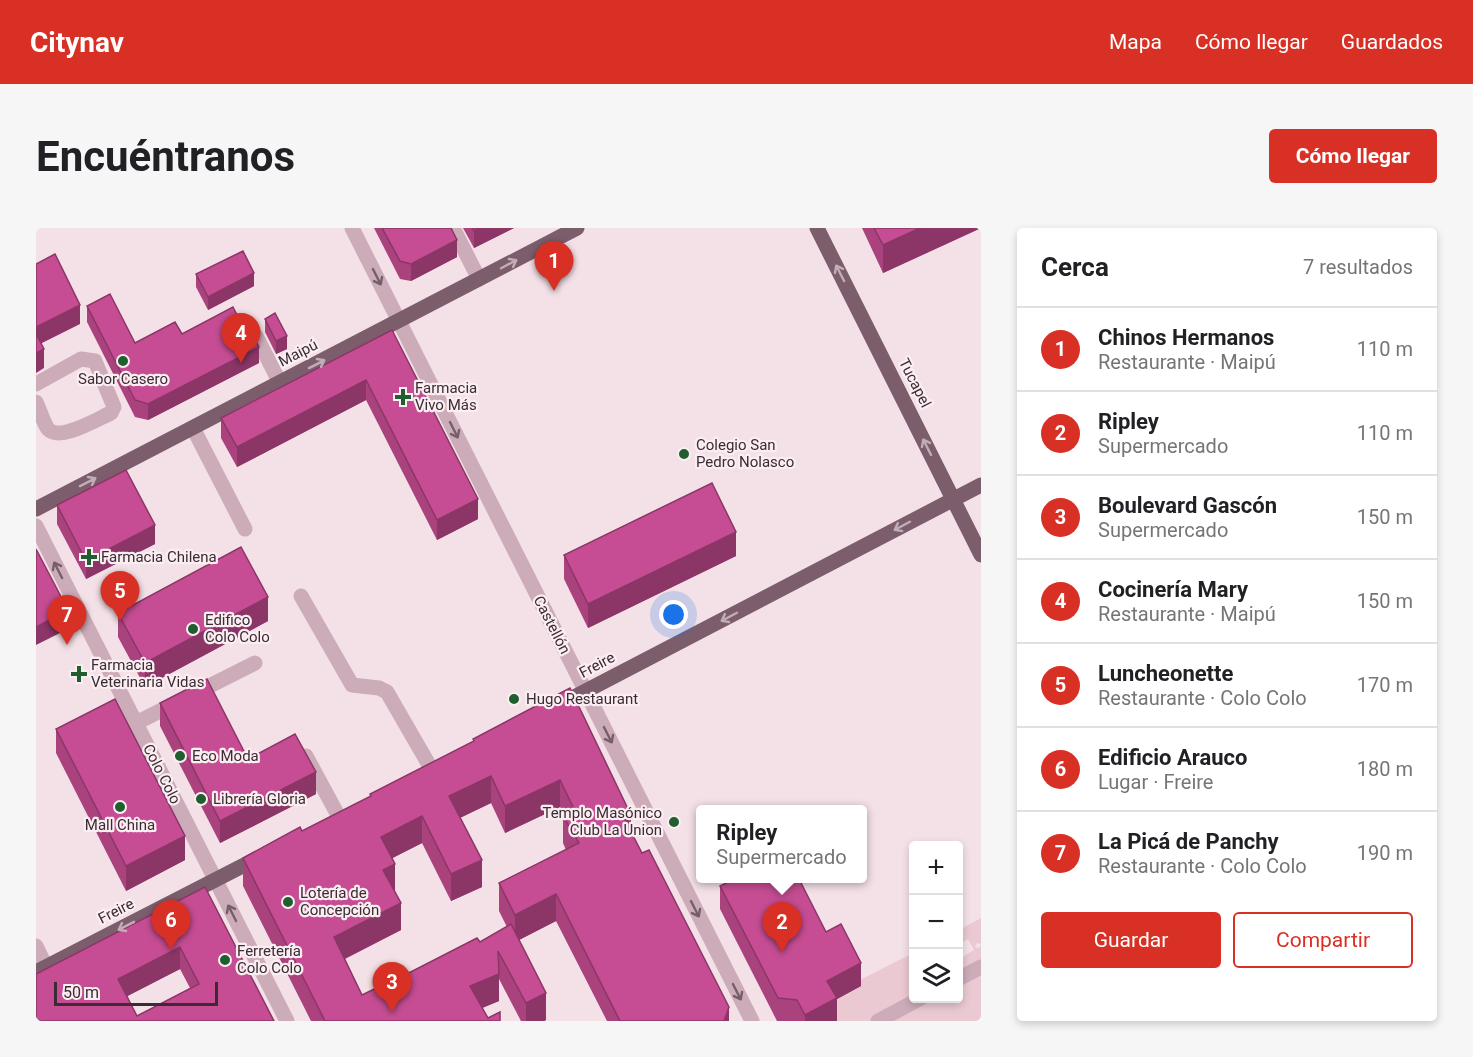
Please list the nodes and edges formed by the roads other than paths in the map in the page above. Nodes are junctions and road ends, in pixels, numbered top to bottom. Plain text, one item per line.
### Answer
1 (352, 228) edge
2 (453, 228) edge
3 (577, 228) edge
4 (817, 228) edge
5 (478, 279) junction
6 (399, 321) junction
7 (256, 336) edge
8 (280, 383) junction
9 (36, 384) edge
10 (36, 402) edge
11 (193, 428) junction
12 (981, 485) edge
13 (953, 499) junction
14 (36, 509) edge
15 (36, 526) edge
16 (245, 530) dead end
17 (981, 555) edge
18 (301, 596) dead end
19 (255, 663) dead end
20 (586, 692) junction
21 (545, 712) edge
22 (136, 723) junction
23 (304, 752) edge
24 (432, 770) edge
25 (339, 817) edge
26 (277, 849) edge
27 (215, 880) junction
28 (36, 946) edge
29 (981, 968) edge
30 (41, 970) edge
31 (963, 977) edge
32 (913, 1003) edge
33 (287, 1021) edge
34 (752, 1021) edge
35 (878, 1021) edge

1 -> 6 street, Castellón
2 - 5 street
5 -> 3 main road, Maipú
13 -> 4 main road, Tucapel
5 - 6 main road, Maipú
8 -> 6 main road, Maipú
6 -> 20 street, Castellón
7 - 8 street
8 - 11 main road, Maipú
9 - 10 street
14 -> 11 main road, Maipú
11 - 16 street
12 - 13 main road, Freire
13 - 17 main road, Tucapel
13 -> 20 main road, Freire
22 -> 15 street, Colo Colo
18 - 24 street
19 - 22 street
20 - 21 main road, Freire
20 -> 34 street, Castellón
22 - 27 street, Colo Colo
23 - 25 street
26 - 27 main road, Freire
27 -> 30 main road, Freire
33 -> 27 street, Colo Colo
28 - 30 street
29 - 31 street
32 - 35 street

